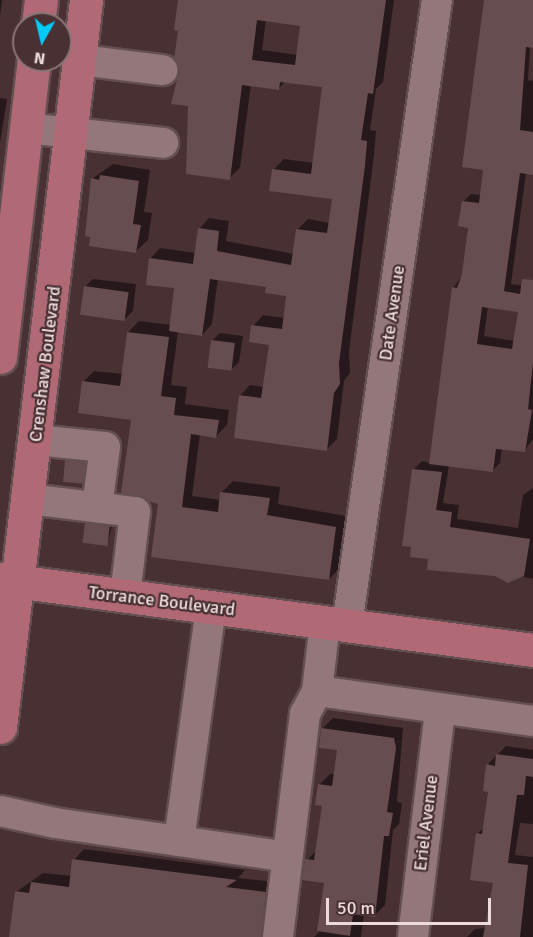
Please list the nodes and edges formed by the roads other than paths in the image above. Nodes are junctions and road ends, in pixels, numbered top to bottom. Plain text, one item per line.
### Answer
1 (86, 0) edge
2 (437, 0) edge
3 (80, 60) junction
4 (162, 70) dead end
5 (33, 72) edge
6 (26, 128) junction
7 (73, 134) junction
8 (163, 143) dead end
9 (4, 278) edge
10 (0, 357) edge
11 (36, 440) junction
12 (29, 500) junction
13 (98, 507) junction
14 (10, 581) edge
15 (124, 596) junction
16 (211, 608) junction
17 (336, 624) junction
18 (533, 650) edge
19 (317, 691) junction
20 (440, 709) junction
21 (533, 721) edge
22 (0, 727) edge
23 (0, 811) edge
24 (178, 841) junction
25 (288, 857) junction
26 (278, 937) edge
27 (412, 937) edge

1 - 3 main road, Crenshaw Boulevard
2 - 17 street, Date Avenue
3 - 4 street
3 - 7 main road, Crenshaw Boulevard
5 - 6 main road
6 - 7 street
6 - 9 main road
7 - 8 street
7 - 11 main road, Crenshaw Boulevard
9 - 10 main road
11 - 12 main road, Crenshaw Boulevard
11 - 13 street
12 - 13 street
12 - 14 main road, Crenshaw Boulevard
13 - 15 street
14 - 15 main road, Torrance Boulevard
14 - 22 main road, Crenshaw Boulevard
15 - 16 main road, Torrance Boulevard
16 - 17 main road, Torrance Boulevard
16 - 24 street
17 - 18 main road, Torrance Boulevard
17 - 19 street
19 - 20 street
19 - 25 street
20 - 21 street
20 - 27 street, Eriel Avenue
23 - 24 street
24 - 25 street
25 - 26 street

